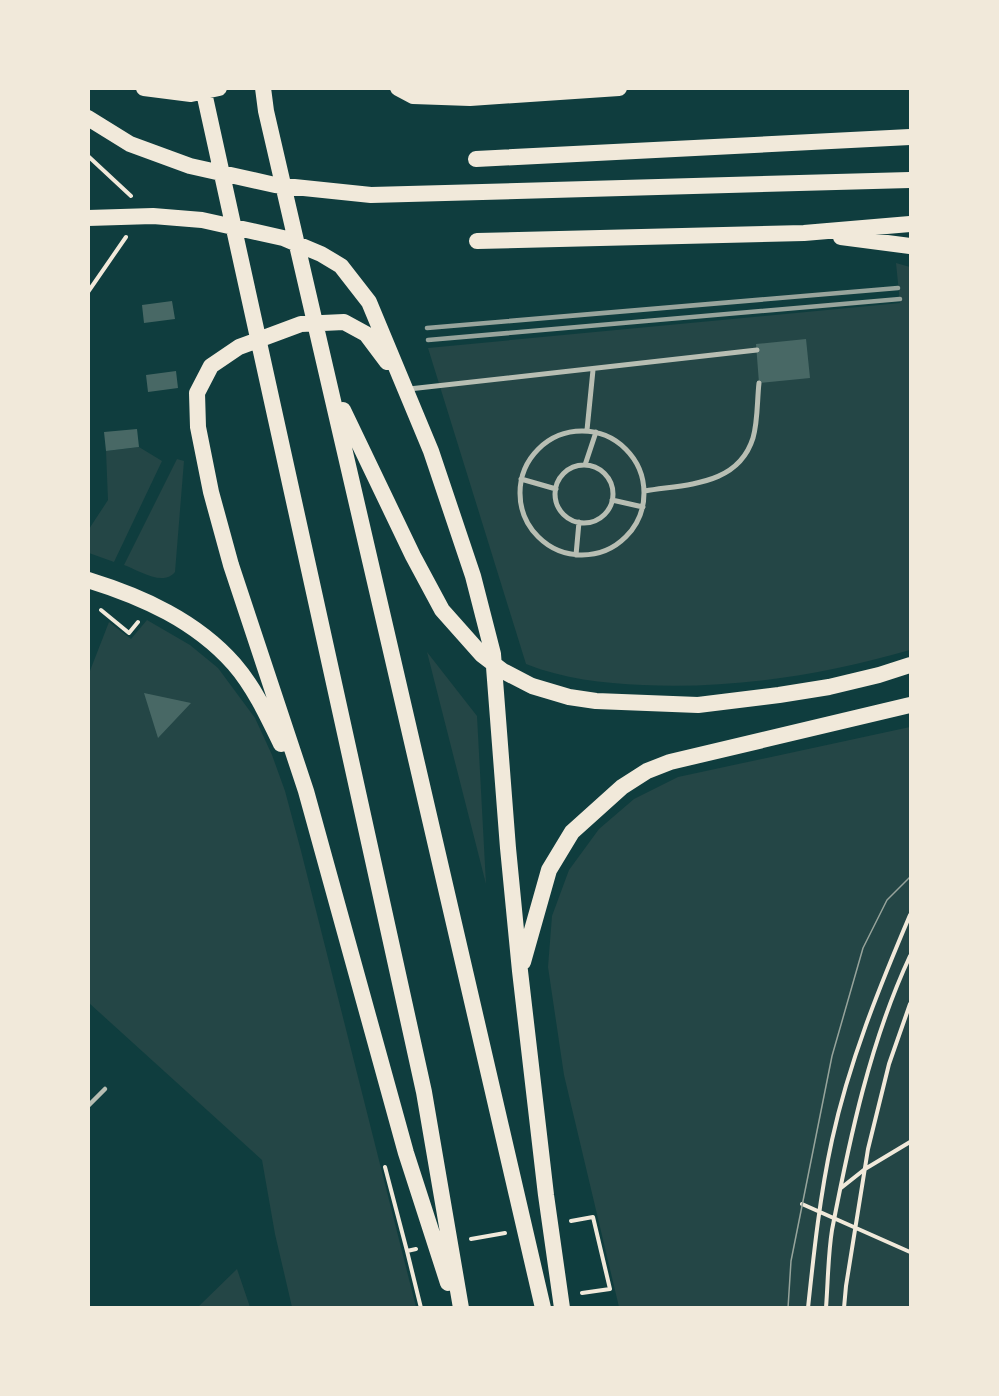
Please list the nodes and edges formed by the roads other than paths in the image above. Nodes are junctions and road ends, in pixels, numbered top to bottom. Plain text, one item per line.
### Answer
1 (144, 88) edge
2 (203, 88) edge
3 (219, 88) edge
4 (262, 88) edge
5 (398, 88) edge
6 (620, 88) edge
7 (88, 118) edge
8 (910, 137) edge
9 (476, 159) dead end
10 (910, 180) edge
11 (88, 219) edge
12 (910, 224) edge
13 (804, 233) junction
14 (477, 241) dead end
15 (910, 246) edge
16 (757, 350) dead end
17 (593, 370) junction
18 (330, 382) junction
19 (759, 383) dead end
20 (406, 390) junction
21 (587, 430) junction
22 (596, 432) junction
23 (585, 465) junction
24 (521, 479) junction
25 (555, 489) junction
26 (645, 491) junction
27 (612, 500) junction
28 (643, 507) junction
29 (579, 522) junction
30 (576, 555) junction
31 (88, 580) edge
32 (910, 665) edge
33 (910, 705) edge
34 (306, 790) junction
35 (520, 971) junction
36 (105, 1089) dead end
37 (88, 1106) edge
38 (561, 1302) edge
39 (456, 1308) edge
40 (461, 1308) edge
41 (543, 1308) edge

1 - 3 highway
2 - 40 highway
4 - 18 highway
5 - 6 highway
7 - 10 highway
8 - 9 highway
11 - 20 highway
12 - 13 highway
13 - 14 highway
13 - 15 highway
16 - 17 street
17 - 20 street
17 - 21 street
18 - 32 highway
18 - 41 highway
19 - 26 street
20 - 34 highway
20 - 35 highway
21 - 22 street
21 - 24 street
22 - 23 street
22 - 26 street
23 - 25 street
23 - 27 street
24 - 25 street
24 - 30 street
25 - 29 street
26 - 28 street
27 - 28 street
27 - 29 street
28 - 30 street
29 - 30 street
31 - 34 highway
33 - 35 highway
34 - 39 highway
35 - 38 highway
36 - 37 lane

